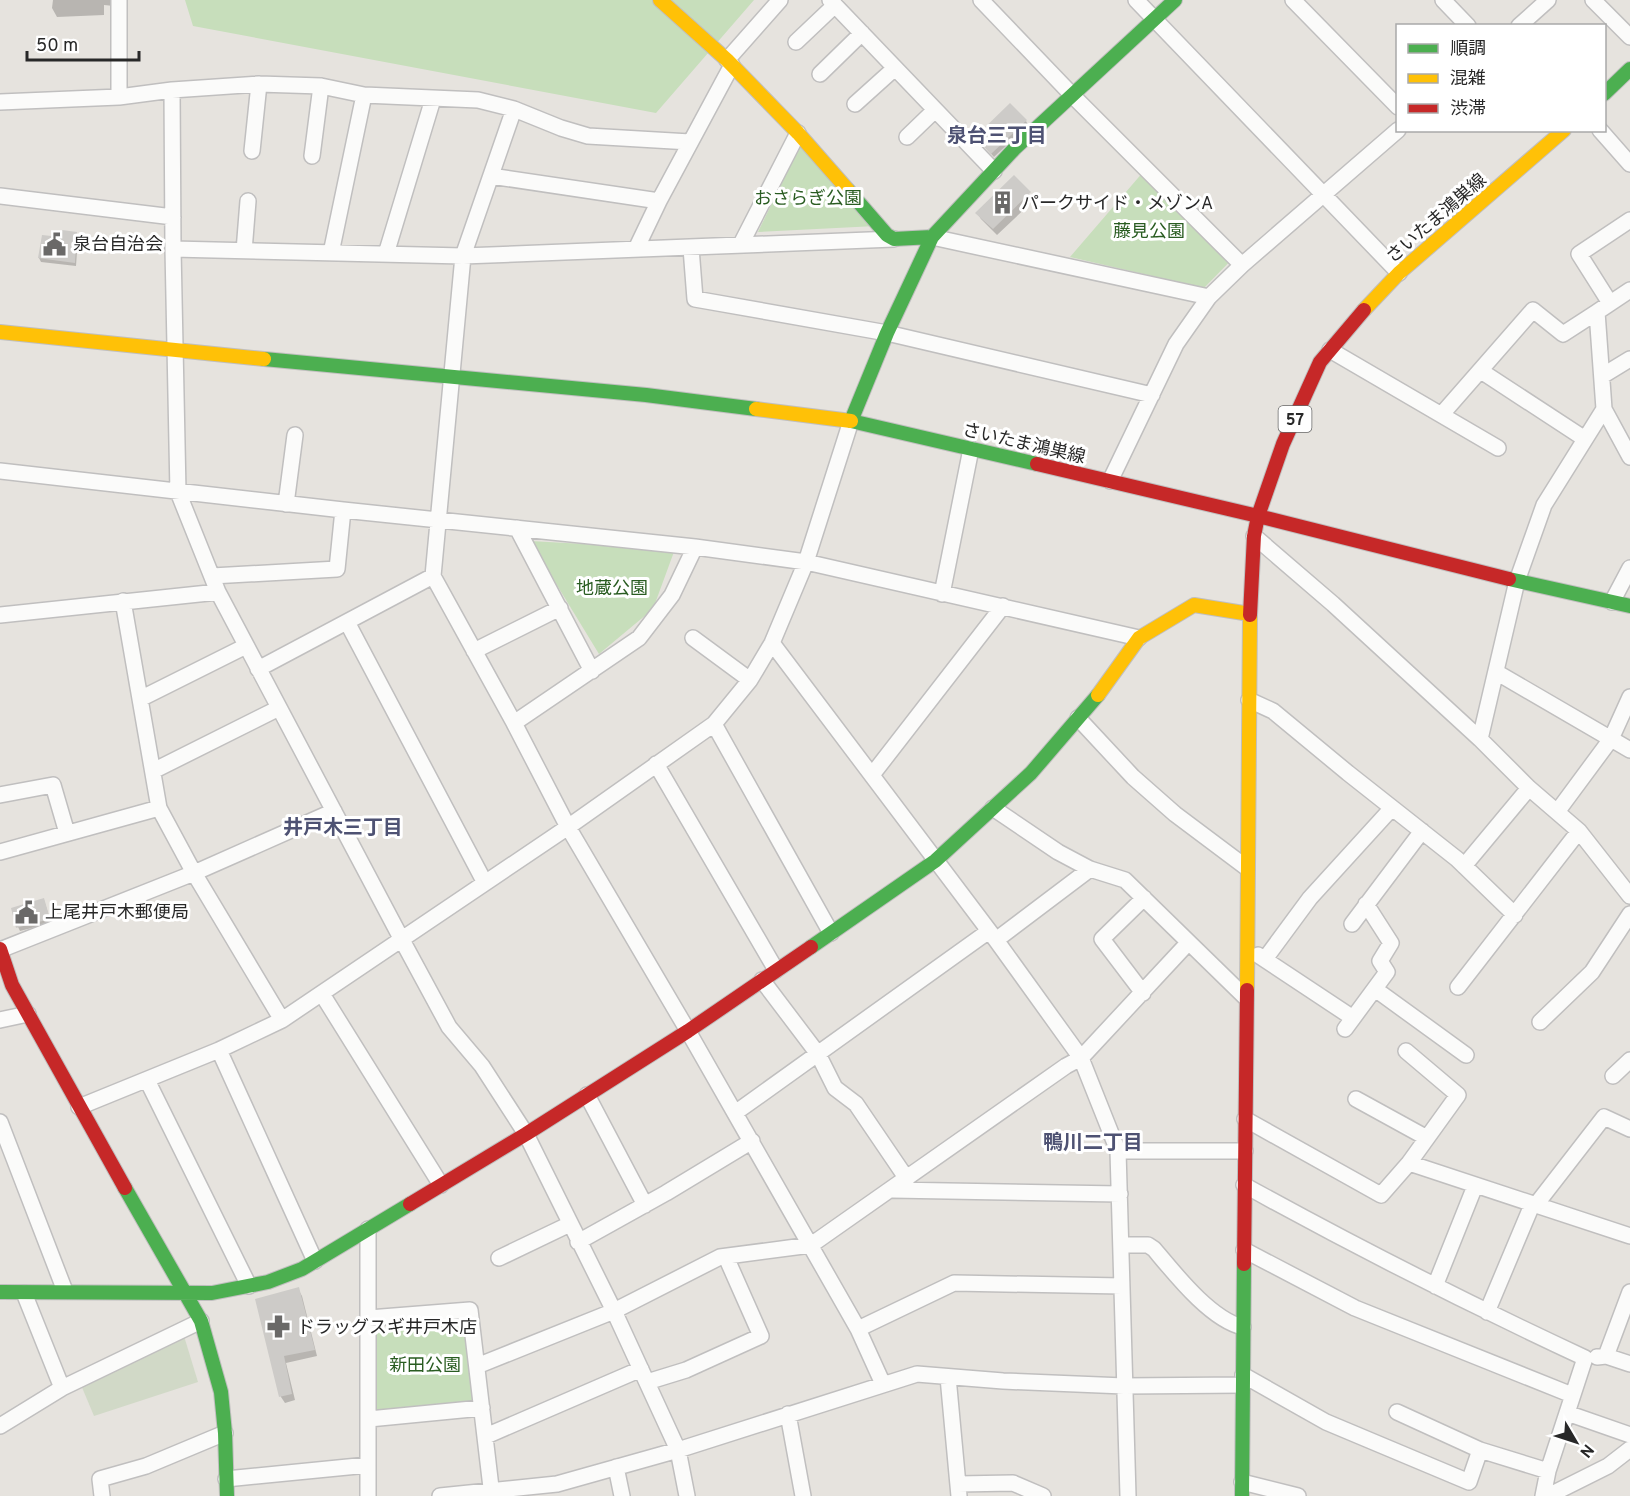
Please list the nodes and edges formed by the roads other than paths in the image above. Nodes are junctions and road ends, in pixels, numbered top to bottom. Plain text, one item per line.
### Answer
1 (119, 0) edge
2 (660, 0) edge
3 (780, 0) edge
4 (981, 0) edge
5 (1136, 0) edge
6 (1175, 0) edge
7 (1293, 0) edge
8 (1443, 0) edge
9 (1548, 0) edge
10 (1593, 0) edge
11 (832, 3) edge
12 (1155, 19) junction
13 (1466, 24) edge
14 (1521, 24) edge
15 (862, 33) junction
16 (1630, 37) edge
17 (796, 42) dead end
18 (730, 63) junction
19 (895, 68) junction
20 (1630, 70) edge
21 (820, 74) dead end
22 (258, 84) junction
23 (321, 86) junction
24 (172, 90) junction
25 (1606, 93) edge
26 (364, 95) junction
27 (1073, 96) junction
28 (119, 97) junction
29 (432, 99) junction
30 (0, 102) edge
31 (855, 104) dead end
32 (1396, 105) edge
33 (514, 109) junction
34 (935, 110) junction
35 (1396, 132) edge
36 (1562, 132) edge
37 (1602, 132) edge
38 (798, 133) junction
39 (907, 137) dead end
40 (690, 142) junction
41 (252, 150) dead end
42 (312, 156) dead end
43 (1630, 164) edge
44 (994, 171) junction
45 (491, 176) junction
46 (1324, 194) junction
47 (0, 196) edge
48 (248, 201) dead end
49 (659, 201) junction
50 (173, 217) junction
51 (1630, 220) edge
52 (932, 237) junction
53 (894, 239) junction
54 (741, 244) junction
55 (691, 248) junction
56 (173, 249) junction
57 (636, 249) junction
58 (244, 251) junction
59 (331, 253) junction
60 (386, 254) junction
61 (462, 256) junction
62 (1242, 265) junction
63 (1399, 273) junction
64 (1630, 290) edge
65 (1209, 297) junction
66 (1610, 303) junction
67 (1596, 312) junction
68 (0, 332) edge
69 (887, 333) junction
70 (174, 350) junction
71 (1330, 350) junction
72 (1630, 359) edge
73 (1481, 371) junction
74 (1602, 376) junction
75 (450, 378) junction
76 (1152, 395) junction
77 (1604, 409) junction
78 (1442, 414) junction
79 (851, 421) junction
80 (1625, 434) edge
81 (295, 435) dead end
82 (1585, 439) junction
83 (1498, 448) dead end
84 (972, 449) junction
85 (1630, 457) edge
86 (0, 471) edge
87 (1110, 481) junction
88 (178, 492) junction
89 (286, 504) junction
90 (343, 510) junction
91 (1258, 516) junction
92 (437, 520) junction
93 (517, 528) junction
94 (1254, 536) junction
95 (695, 547) junction
96 (806, 562) junction
97 (1630, 568) edge
98 (212, 576) junction
99 (433, 576) junction
100 (1517, 581) junction
101 (218, 592) junction
102 (942, 594) junction
103 (123, 601) junction
104 (1612, 602) junction
105 (1003, 606) junction
106 (1630, 606) edge
107 (560, 608) junction
108 (1250, 614) junction
109 (0, 615) edge
110 (347, 622) junction
111 (693, 638) dead end
112 (1139, 638) junction
113 (772, 643) junction
114 (246, 646) junction
115 (474, 651) junction
116 (258, 669) junction
117 (592, 671) junction
118 (1496, 672) junction
119 (750, 680) junction
120 (1630, 697) edge
121 (140, 699) junction
122 (1249, 700) junction
123 (279, 708) junction
124 (1077, 718) junction
125 (514, 723) junction
126 (714, 724) junction
127 (1480, 739) junction
128 (1611, 740) junction
129 (1630, 750) edge
130 (656, 764) junction
131 (153, 771) junction
132 (872, 775) junction
133 (1529, 788) junction
134 (0, 795) edge
135 (159, 808) junction
136 (993, 808) junction
137 (1392, 808) junction
138 (334, 811) junction
139 (1557, 812) junction
140 (568, 827) junction
141 (1422, 831) junction
142 (1579, 831) junction
143 (67, 833) junction
144 (0, 852) edge
145 (935, 861) junction
146 (1464, 866) junction
147 (1247, 868) junction
148 (1090, 869) junction
149 (194, 873) junction
150 (485, 884) junction
151 (1630, 896) edge
152 (1144, 898) junction
153 (1366, 904) junction
154 (1630, 914) edge
155 (1515, 915) junction
156 (1352, 924) dead end
157 (831, 933) junction
158 (992, 935) junction
159 (402, 940) junction
160 (1188, 943) junction
161 (1247, 948) junction
162 (0, 950) edge
163 (1265, 958) junction
164 (776, 970) junction
165 (762, 980) junction
166 (1458, 987) dead end
167 (1375, 988) junction
168 (1143, 993) junction
169 (322, 994) junction
170 (1246, 998) junction
171 (28, 1014) junction
172 (0, 1020) edge
173 (282, 1020) junction
174 (1540, 1022) dead end
175 (688, 1031) junction
176 (219, 1050) junction
177 (1406, 1051) dead end
178 (818, 1054) junction
179 (1466, 1055) dead end
180 (1081, 1058) junction
181 (1630, 1060) edge
182 (1613, 1076) dead end
183 (147, 1080) junction
184 (587, 1095) junction
185 (1356, 1099) dead end
186 (79, 1107) junction
187 (735, 1113) junction
188 (1245, 1119) junction
189 (0, 1122) edge
190 (1630, 1129) edge
191 (526, 1134) junction
192 (1427, 1138) junction
193 (752, 1141) junction
194 (1245, 1150) junction
195 (1118, 1151) junction
196 (1409, 1163) junction
197 (907, 1179) junction
198 (441, 1185) junction
199 (1244, 1185) junction
200 (1475, 1186) junction
201 (892, 1190) junction
202 (1120, 1194) junction
203 (645, 1205) junction
204 (1534, 1205) junction
205 (570, 1224) junction
206 (368, 1229) junction
207 (1630, 1236) edge
208 (578, 1242) junction
209 (812, 1245) junction
210 (1121, 1245) junction
211 (1244, 1250) junction
212 (726, 1257) junction
213 (499, 1258) dead end
214 (315, 1261) junction
215 (249, 1286) junction
216 (1122, 1286) junction
217 (1435, 1286) junction
218 (64, 1291) junction
219 (0, 1292) edge
220 (1630, 1292) edge
221 (24, 1293) junction
222 (186, 1294) junction
223 (614, 1311) junction
224 (1487, 1312) junction
225 (369, 1318) junction
226 (201, 1321) junction
227 (1243, 1327) junction
228 (858, 1329) junction
229 (1605, 1356) junction
230 (1585, 1358) junction
231 (1630, 1364) edge
232 (477, 1366) junction
233 (644, 1376) junction
234 (948, 1377) junction
235 (1243, 1380) junction
236 (883, 1384) junction
237 (1124, 1386) junction
238 (62, 1388) junction
239 (1572, 1395) junction
240 (482, 1408) junction
241 (1397, 1412) dead end
242 (1567, 1413) junction
243 (788, 1414) junction
244 (369, 1419) junction
245 (0, 1426) edge
246 (225, 1433) junction
247 (486, 1436) junction
248 (1630, 1436) edge
249 (1630, 1449) edge
250 (678, 1450) junction
251 (1480, 1450) junction
252 (368, 1465) junction
253 (616, 1467) junction
254 (1548, 1471) junction
255 (226, 1479) junction
256 (1242, 1489) edge
257 (559, 1490) edge
258 (959, 1490) edge
259 (1003, 1490) edge
260 (492, 1494) edge
261 (102, 1496) edge
262 (227, 1496) edge
263 (368, 1496) edge
264 (440, 1496) edge
265 (622, 1496) edge
266 (687, 1496) edge
267 (803, 1496) edge
268 (1042, 1496) edge
269 (1128, 1496) edge
270 (1298, 1496) edge
271 (1543, 1496) edge
272 (1548, 1496) edge

1 - 28 street
2 - 18 street
3 - 18 street
4 - 27 street
5 - 12 street
6 - 12 street
7 - 32 street
8 - 13 street
9 - 14 street
10 - 16 street
11 - 15 street
11 - 17 street
12 - 27 street
12 - 46 street
15 - 19 street
15 - 21 street
18 - 38 street
18 - 40 street
19 - 31 street
19 - 34 street
20 - 25 street
22 - 23 street
22 - 24 street
22 - 41 street
23 - 26 street
23 - 42 street
24 - 28 street
24 - 50 street
26 - 29 street
26 - 59 street
27 - 44 street
27 - 62 street
28 - 30 street
29 - 33 street
29 - 60 street
33 - 40 street
33 - 45 street
34 - 39 street
34 - 44 street
35 - 46 street
36 - 63 street, さいたま鴻巣線 / 57
37 - 43 street
38 - 53 street
38 - 54 street
40 - 49 street
44 - 52 street
45 - 49 street
45 - 61 street
46 - 62 street
46 - 63 street
47 - 50 street
48 - 58 street
49 - 57 street
50 - 56 street
51 - 66 street
52 - 53 street
52 - 65 street
52 - 69 street
53 - 54 street
54 - 55 street
55 - 57 street
55 - 69 street
56 - 58 street
56 - 70 street
57 - 61 street
58 - 59 street
59 - 60 street
60 - 61 street
61 - 75 street
62 - 65 street
63 - 71 street, さいたま鴻巣線 / 57
64 - 66 street
65 - 76 street
66 - 67 street
67 - 73 street
67 - 74 street
68 - 70 street, さいたま鴻巣線
69 - 76 street
69 - 79 street
70 - 75 street, さいたま鴻巣線
70 - 88 street
71 - 78 street
71 - 91 street, さいたま鴻巣線 / 57
72 - 74 street
73 - 78 street
73 - 82 street
74 - 77 street
75 - 79 street, さいたま鴻巣線
75 - 92 street
76 - 87 street
77 - 80 street
77 - 82 street
78 - 83 street
79 - 84 street, さいたま鴻巣線
79 - 96 street
80 - 85 street
81 - 89 street
82 - 100 street
84 - 87 street, さいたま鴻巣線
84 - 102 street
86 - 88 street
87 - 91 street, さいたま鴻巣線
88 - 89 street
88 - 98 street
89 - 90 street
90 - 92 street
90 - 98 street
91 - 94 street
91 - 100 street
92 - 93 street
92 - 99 street
93 - 95 street
93 - 107 street
94 - 108 street
94 - 127 street
95 - 96 street
95 - 117 street
96 - 102 street
96 - 113 street
97 - 104 street
98 - 101 street
99 - 110 street
99 - 115 street
100 - 104 street
100 - 118 street
101 - 103 street
101 - 114 street
102 - 105 street
103 - 109 street
103 - 121 street
104 - 106 street
105 - 112 street
105 - 132 street
107 - 115 street
107 - 117 street
108 - 112 street
108 - 122 street
110 - 116 street
110 - 150 street
111 - 119 street
112 - 124 street
113 - 119 street
113 - 132 street
114 - 116 street
114 - 121 street
115 - 125 street
116 - 123 street
117 - 125 street
118 - 127 street
118 - 128 street
119 - 126 street
120 - 128 street
121 - 131 street
122 - 137 street
122 - 147 street
123 - 131 street
123 - 138 street
124 - 136 street
124 - 147 street
125 - 140 street
126 - 130 street
126 - 157 street
127 - 133 street
128 - 129 street
128 - 139 street
130 - 140 street
130 - 164 street
131 - 135 street
132 - 145 street
133 - 139 street
133 - 146 street
134 - 143 street
135 - 143 street
135 - 149 street
136 - 145 street
136 - 148 street
137 - 141 street
137 - 163 street
138 - 149 street
138 - 159 street
139 - 142 street
140 - 150 street
140 - 175 street
141 - 146 street
141 - 153 street
142 - 151 street
142 - 155 street
143 - 144 street
145 - 157 street
145 - 158 street
146 - 155 street
147 - 161 street
148 - 152 street
148 - 158 street
149 - 162 street
149 - 173 street
150 - 159 street
152 - 160 street
152 - 168 street
153 - 156 street
153 - 167 street
154 - 174 street
155 - 166 street
157 - 164 street
158 - 178 street
158 - 180 street
159 - 169 street
159 - 191 street
160 - 168 street
160 - 170 street
161 - 163 street
161 - 170 street
162 - 171 street
163 - 167 street
164 - 165 street
165 - 175 street
165 - 178 street
167 - 179 street
168 - 180 street
169 - 173 street
169 - 198 street
170 - 188 street
171 - 172 street
171 - 186 street
173 - 176 street
175 - 184 street
175 - 187 street
176 - 183 street
176 - 214 street
177 - 192 street
178 - 187 street
178 - 197 street
180 - 195 street
180 - 197 street
181 - 182 street
183 - 186 street
183 - 215 street
184 - 191 street
184 - 203 street
185 - 192 street
186 - 222 street
187 - 193 street
188 - 194 street
188 - 196 street
189 - 218 street
190 - 204 street
191 - 198 street
191 - 205 street
192 - 196 street
193 - 203 street
193 - 209 street
194 - 195 street
194 - 199 street
195 - 202 street
196 - 200 street
197 - 201 street
198 - 206 street
199 - 211 street
199 - 217 street
200 - 204 street
200 - 217 street
201 - 202 street
201 - 209 street
202 - 210 street
203 - 208 street
204 - 207 street
204 - 224 street
205 - 208 street
205 - 213 street
206 - 214 street
206 - 225 street
208 - 223 street
209 - 212 street
209 - 228 street
210 - 216 street
210 - 227 street
211 - 227 street
211 - 239 street
212 - 223 street
212 - 233 street
214 - 215 street
215 - 222 street
216 - 228 street
216 - 237 street
217 - 224 street
218 - 221 street
218 - 222 street
219 - 221 street
220 - 229 street
221 - 238 street
222 - 226 street
223 - 232 street
223 - 233 street
224 - 230 street
225 - 232 street
225 - 244 street
226 - 238 street
226 - 246 street
227 - 235 street
228 - 236 street
229 - 230 street
229 - 231 street
230 - 239 street
232 - 240 street
233 - 247 street
233 - 250 street
234 - 236 street
234 - 237 street
234 - 258 street
235 - 237 street
235 - 251 street
235 - 256 street
236 - 243 street
237 - 269 street
238 - 245 street
239 - 242 street
240 - 244 street
240 - 247 street
241 - 251 street
242 - 248 street
242 - 254 street
243 - 250 street
243 - 267 street
244 - 252 street
246 - 255 street
246 - 261 street
247 - 260 street
249 - 272 street
250 - 253 street
250 - 266 street
251 - 254 street
252 - 255 street
252 - 263 street
253 - 257 street
253 - 265 street
254 - 271 street
255 - 262 street
256 - 270 street
257 - 260 street
258 - 259 street
259 - 268 street
260 - 264 street

